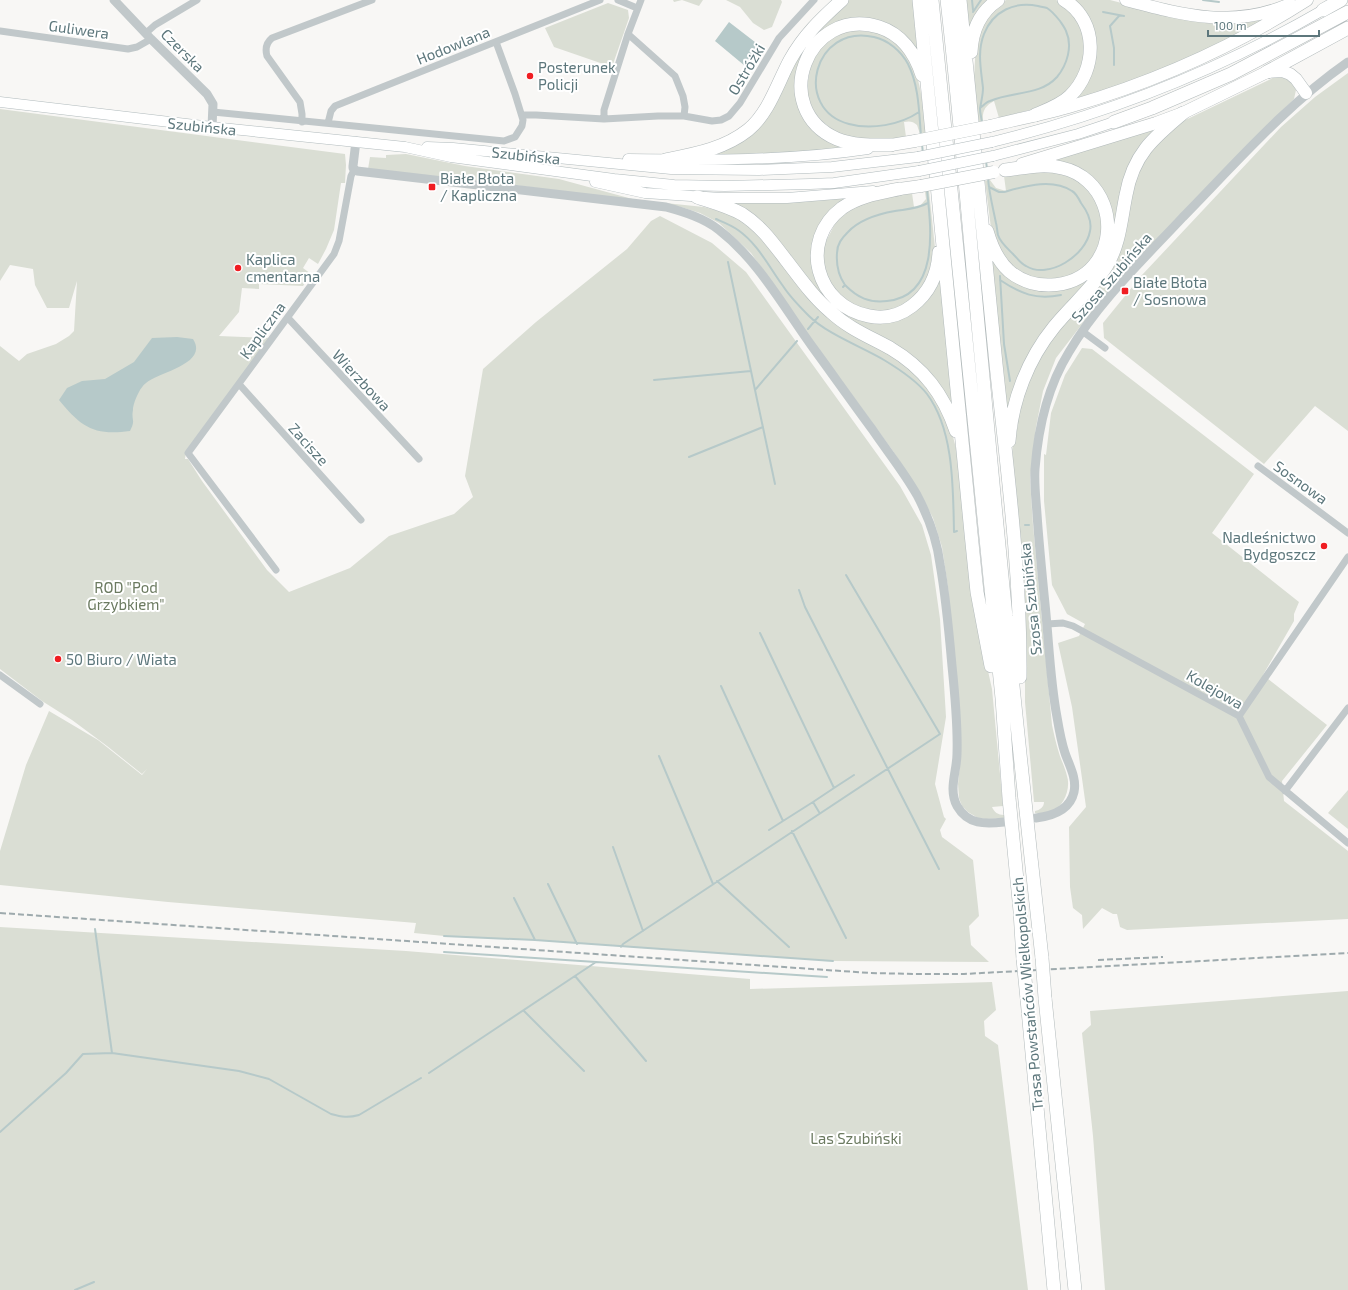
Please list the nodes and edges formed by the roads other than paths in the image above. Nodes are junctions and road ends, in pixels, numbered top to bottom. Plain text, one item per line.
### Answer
1 (114, 0) edge
2 (197, 0) edge
3 (372, 0) edge
4 (600, 0) edge
5 (618, 0) edge
6 (641, 0) edge
7 (814, 0) edge
8 (842, 0) edge
9 (919, 0) edge
10 (932, 0) edge
11 (947, 0) edge
12 (960, 0) edge
13 (998, 0) edge
14 (1064, 0) edge
15 (1126, 0) edge
16 (1300, 0) edge
17 (1307, 0) edge
18 (1342, 0) edge
19 (638, 8) junction
20 (1323, 10) joint
21 (1348, 12) edge
22 (1348, 28) edge
23 (0, 30) edge
24 (628, 34) junction
25 (148, 36) junction
26 (496, 42) junction
27 (1348, 62) edge
28 (1267, 72) junction
29 (969, 86) junction
30 (1306, 93) junction
31 (928, 97) junction
32 (0, 102) edge
33 (213, 112) junction
34 (1183, 113) junction
35 (523, 115) junction
36 (1035, 115) junction
37 (684, 116) junction
38 (604, 119) junction
39 (302, 122) junction
40 (1114, 122) joint
41 (328, 123) junction
42 (212, 127) junction
43 (356, 141) junction
44 (891, 145) junction
45 (405, 147) junction
46 (574, 160) junction
47 (665, 160) junction
48 (354, 170) junction
49 (556, 171) junction
50 (999, 171) junction
51 (899, 189) junction
52 (697, 197) junction
53 (979, 204) junction
54 (941, 226) junction
55 (288, 318) junction
56 (1082, 331) junction
57 (1105, 348) dead end
58 (238, 384) junction
59 (963, 456) junction
60 (419, 460) dead end
61 (1258, 466) dead end
62 (1007, 473) junction
63 (361, 520) dead end
64 (1348, 533) edge
65 (1348, 557) edge
66 (276, 570) dead end
67 (1047, 624) junction
68 (0, 675) edge
69 (1002, 698) junction
70 (40, 704) dead end
71 (1348, 708) edge
72 (1240, 716) junction
73 (1019, 743) junction
74 (1285, 791) junction
75 (1036, 818) dead end
76 (1004, 822) dead end
77 (1348, 843) edge
78 (1054, 1290) edge
79 (1075, 1290) edge

1 - 25 street, Czerska
2 - 25 street, Guliwera
3 - 39 street
4 - 26 street, Hodowlana
5 - 19 street
6 - 19 street
7 - 37 street, Ostróżki
8 - 47 highway
9 - 31 highway
10 - 69 highway
11 - 73 highway
12 - 29 highway
13 - 29 highway
14 - 36 highway
15 - 16 highway
17 - 36 highway
18 - 20 highway
19 - 24 street
20 - 46 main road, bridge
21 - 40 highway
22 - 28 highway
23 - 25 street, Guliwera
24 - 37 street
24 - 38 street
25 - 33 street, Czerska
26 - 35 street
26 - 41 street, Hodowlana
27 - 30 street, Szosa Szubińska
28 - 30 highway
28 - 34 highway
29 - 53 highway
30 - 56 street, Szosa Szubińska
31 - 44 highway
31 - 54 highway
32 - 42 main road, Szubińska
33 - 39 street, Szubińska
33 - 42 street, Czerska
34 - 50 highway
34 - 62 highway
35 - 38 street, Ostróżki
35 - 41 street, Szubińska
36 - 44 highway, bridge
37 - 38 street, Ostróżki
39 - 41 street, Szubińska
40 - 49 main road, bridge
42 - 43 main road, Szubińska
43 - 45 main road, Szubińska
43 - 48 street
44 - 47 main road
45 - 46 main road, Szubińska
45 - 49 main road, Szubińska
46 - 47 main road
48 - 55 street, Kapliczna
48 - 76 street
49 - 52 main road
50 - 51 highway, bridge
50 - 53 highway
51 - 52 main road
51 - 54 highway
52 - 59 highway
53 - 62 highway
54 - 59 highway
55 - 58 street, Kapliczna
55 - 60 street, Wierzbowa
56 - 57 street
56 - 67 street, Szosa Szubińska
58 - 63 street, Zacisze
58 - 66 street, Kapliczna
59 - 69 highway
61 - 64 street, Sosnowa
62 - 73 highway
65 - 72 street
67 - 72 street, Kolejowa
67 - 75 street, Szosa Szubińska
68 - 70 street
69 - 78 highway, Trasa Powstańców Wielkopolskich, bridge
71 - 74 street
72 - 74 street, Kolejowa
73 - 79 highway, Trasa Powstańców Wielkopolskich, bridge
74 - 77 street, Kolejowa

